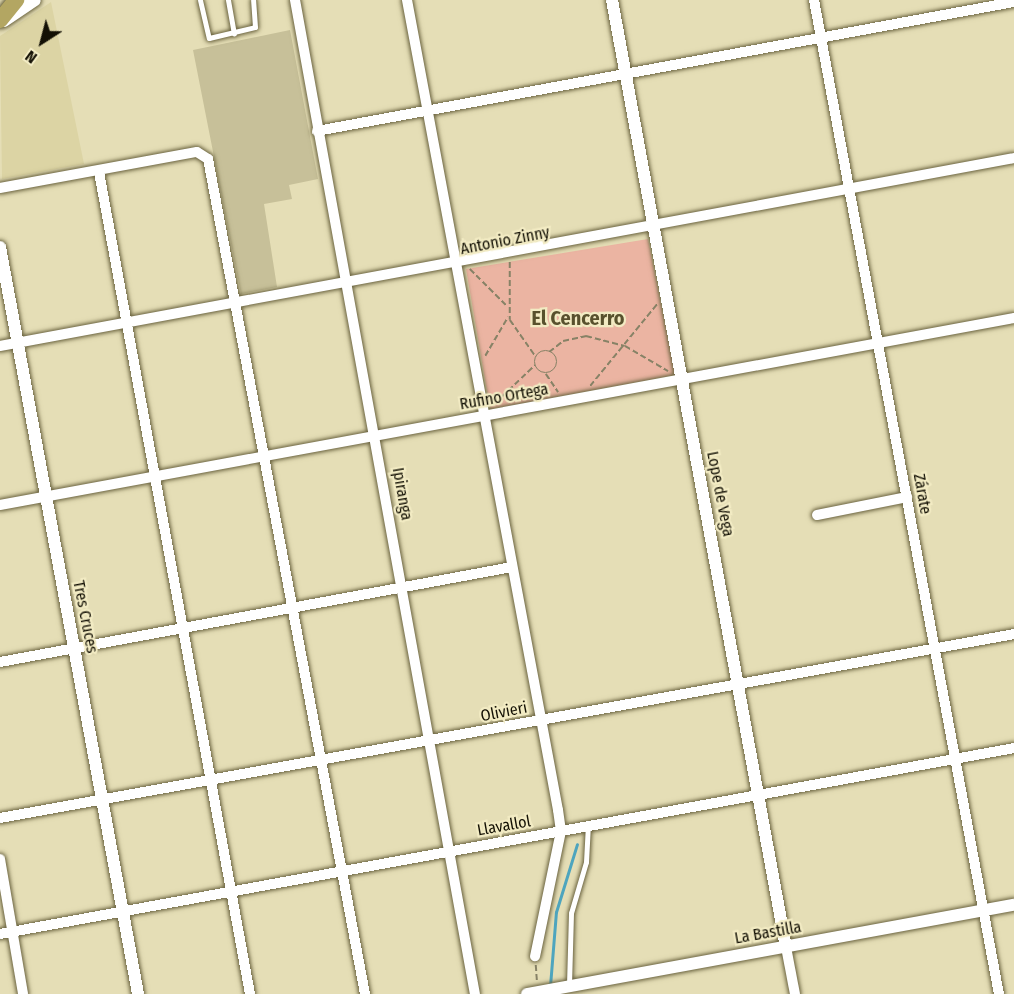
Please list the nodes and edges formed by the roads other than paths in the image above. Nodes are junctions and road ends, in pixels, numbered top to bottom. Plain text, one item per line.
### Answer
1 (16, 0) edge
2 (35, 0) edge
3 (200, 0) edge
4 (228, 0) edge
5 (254, 0) edge
6 (295, 0) edge
7 (407, 0) edge
8 (612, 0) edge
9 (814, 0) edge
10 (1014, 2) edge
11 (0, 22) edge
12 (234, 33) junction
13 (821, 38) junction
14 (625, 75) junction
15 (426, 112) junction
16 (317, 131) junction
17 (1014, 158) edge
18 (99, 172) junction
19 (0, 188) edge
20 (850, 192) junction
21 (652, 227) junction
22 (0, 247) edge
23 (461, 264) junction
24 (347, 285) junction
25 (237, 305) junction
26 (1014, 318) edge
27 (128, 325) junction
28 (18, 343) junction
29 (878, 344) junction
30 (0, 346) edge
31 (681, 380) junction
32 (484, 416) junction
33 (377, 436) junction
34 (265, 457) junction
35 (158, 477) junction
36 (45, 496) junction
37 (907, 496) junction
38 (0, 505) edge
39 (817, 515) dead end
40 (512, 567) junction
41 (404, 589) junction
42 (293, 609) junction
43 (183, 628) junction
44 (1014, 633) edge
45 (74, 648) junction
46 (934, 648) junction
47 (0, 662) edge
48 (739, 684) junction
49 (540, 721) junction
50 (431, 742) junction
51 (1014, 748) edge
52 (955, 759) junction
53 (322, 762) junction
54 (211, 782) junction
55 (760, 795) junction
56 (102, 800) junction
57 (0, 818) edge
58 (588, 826) junction
59 (561, 831) junction
60 (451, 852) junction
61 (0, 859) edge
62 (342, 872) junction
63 (232, 891) junction
64 (1014, 905) edge
65 (123, 911) junction
66 (983, 912) junction
67 (12, 932) junction
68 (0, 934) edge
69 (786, 947) junction
70 (535, 957) road end
71 (570, 986) junction
72 (591, 988) edge
73 (536, 992) edge
74 (23, 994) edge
75 (138, 994) edge
76 (250, 994) edge
77 (365, 994) edge
78 (475, 994) edge
79 (795, 994) edge
80 (999, 994) edge

1 - 11 highway
2 - 11 street
3 - 12 lane
4 - 12 lane
5 - 12 lane
6 - 16 street, Ipiranga
7 - 15 street
8 - 14 street, Lope de Vega
9 - 13 street, Zárate
10 - 13 street
13 - 14 street
13 - 20 street, Zárate
14 - 15 street
14 - 21 street, Lope de Vega
15 - 16 street
15 - 23 street
16 - 24 street, Ipiranga
17 - 20 street, Antonio Zinny
18 - 19 street
18 - 25 street
18 - 27 street
20 - 21 street, Antonio Zinny
20 - 29 street, Zárate
21 - 23 street, Antonio Zinny
21 - 31 street, Lope de Vega
22 - 28 street, Tres Cruces
23 - 24 street, Antonio Zinny
23 - 32 street
24 - 25 street, Antonio Zinny
24 - 33 street, Ipiranga
25 - 27 street, Antonio Zinny
25 - 34 street
26 - 29 street, Rufino Ortega
27 - 28 street, Antonio Zinny
27 - 35 street
28 - 30 street, Antonio Zinny
28 - 36 street, Tres Cruces
29 - 31 street, Rufino Ortega
29 - 37 street, Zárate
31 - 32 street, Rufino Ortega
31 - 48 street, Lope de Vega
32 - 33 street, Rufino Ortega
32 - 40 street
33 - 34 street, Rufino Ortega
33 - 41 street, Ipiranga
34 - 35 street, Rufino Ortega
34 - 42 street
35 - 36 street, Rufino Ortega
35 - 43 street
36 - 38 street, Rufino Ortega
36 - 45 street, Tres Cruces
37 - 39 street
37 - 46 street, Zárate
40 - 41 street
40 - 49 street
41 - 42 street
41 - 50 street, Ipiranga
42 - 43 street
42 - 53 street
43 - 45 street
43 - 54 street
44 - 46 street, Olivieri
45 - 47 street
45 - 56 street, Tres Cruces
46 - 48 street, Olivieri
46 - 52 street, Zárate
48 - 49 street, Olivieri
48 - 55 street, Lope de Vega
49 - 50 street, Olivieri
49 - 59 street
50 - 53 street, Olivieri
50 - 60 street, Ipiranga
51 - 52 street, Llavallol
52 - 55 street, Llavallol
52 - 66 street, Zárate
53 - 54 street, Olivieri
53 - 62 street
54 - 56 street, Olivieri
54 - 63 street
55 - 58 street, Llavallol
55 - 69 street, Lope de Vega
56 - 57 street, Olivieri
56 - 65 street, Tres Cruces
58 - 59 street, Llavallol
58 - 71 lane
59 - 60 street, Llavallol
59 - 70 street
60 - 62 street, Llavallol
60 - 78 street, Ipiranga
61 - 67 street
62 - 63 street, Llavallol
62 - 77 street
63 - 65 street, Llavallol
63 - 76 street
64 - 66 street, La Bastilla
65 - 67 street, Llavallol
65 - 75 street, Tres Cruces
66 - 69 street, La Bastilla
66 - 80 street, Zárate
67 - 68 street, Llavallol
67 - 74 street
69 - 72 street, La Bastilla
69 - 79 street, Lope de Vega
71 - 72 street, La Bastilla
71 - 73 street, La Bastilla

